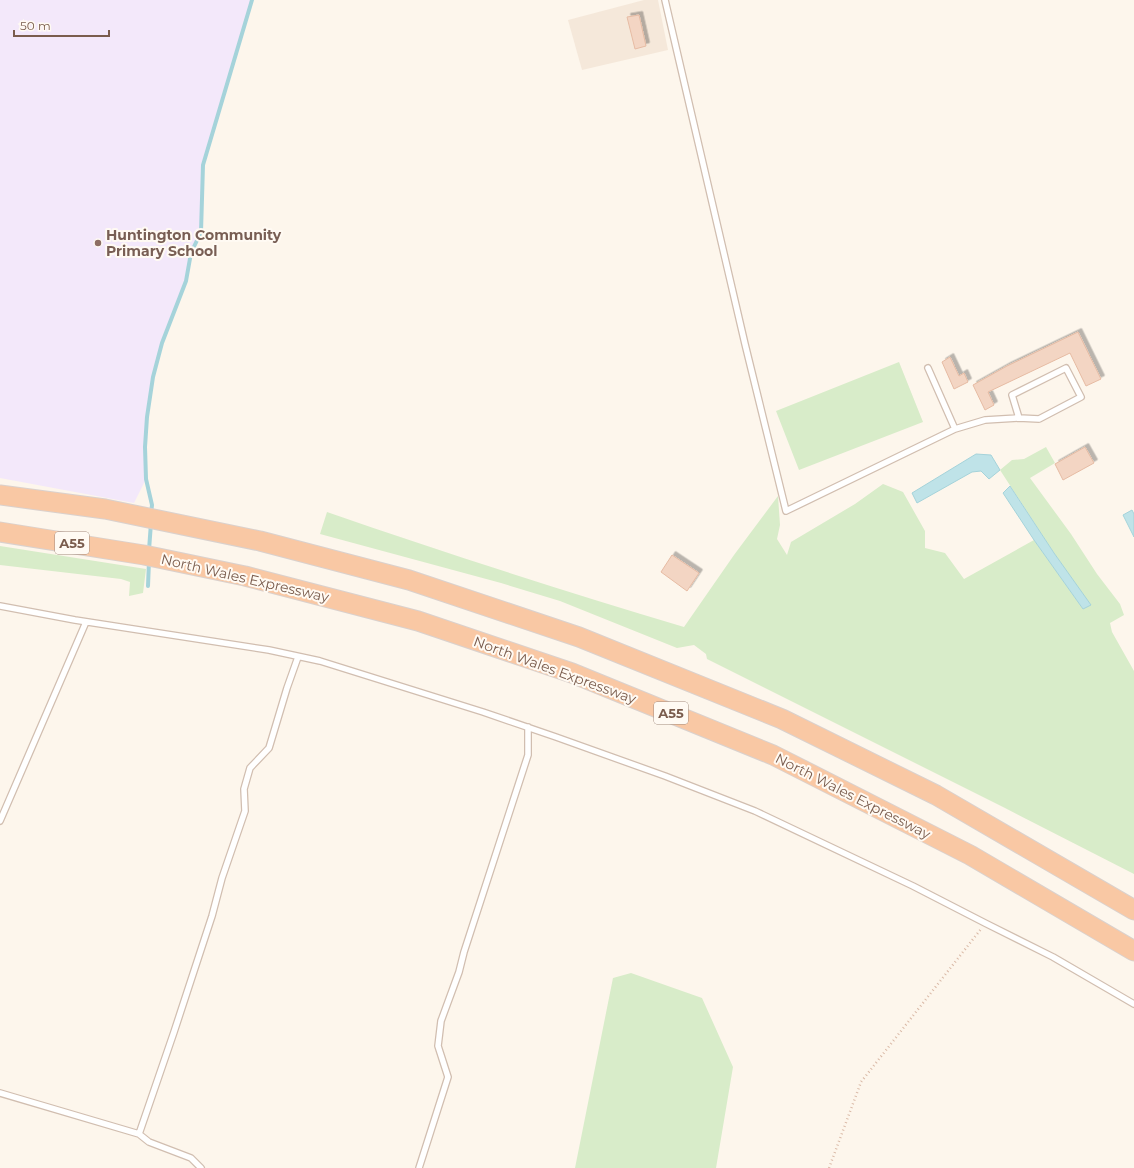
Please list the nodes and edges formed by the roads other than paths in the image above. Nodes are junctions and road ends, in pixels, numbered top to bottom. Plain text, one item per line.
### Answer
1 (665, 0) edge
2 (928, 368) dead end
3 (1019, 418) junction
4 (955, 429) junction
5 (0, 495) edge
6 (0, 532) edge
7 (0, 606) edge
8 (86, 622) junction
9 (298, 657) junction
10 (528, 727) junction
11 (0, 821) edge
12 (1134, 910) edge
13 (1134, 951) edge
14 (1134, 1004) edge
15 (0, 1093) edge
16 (139, 1134) junction
17 (201, 1168) edge
18 (419, 1168) edge

1 - 4 lane
2 - 4 lane
3 - 3 lane
3 - 4 lane
5 - 12 highway, A55
6 - 13 highway, North Wales Expressway / A55
7 - 8 lane
8 - 9 lane
8 - 11 lane
9 - 10 lane
9 - 16 lane
10 - 14 lane
10 - 18 lane
15 - 16 lane
16 - 17 lane

